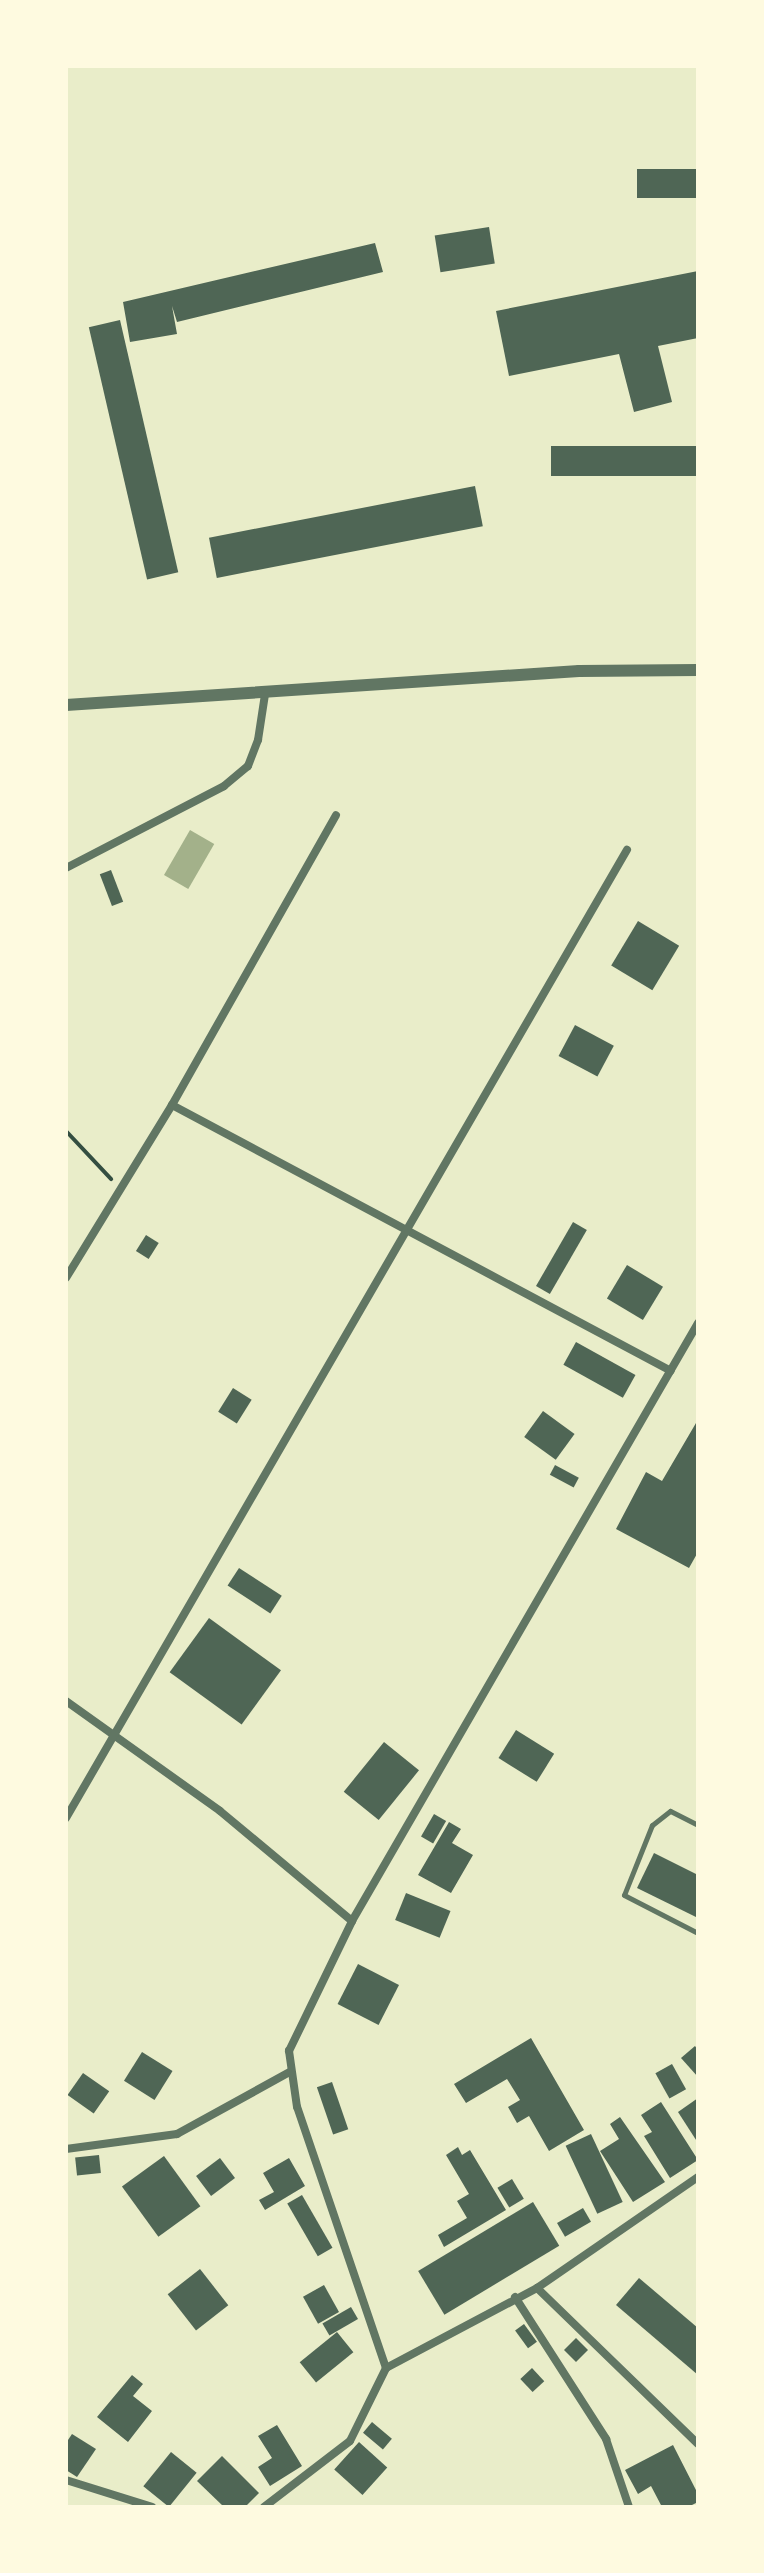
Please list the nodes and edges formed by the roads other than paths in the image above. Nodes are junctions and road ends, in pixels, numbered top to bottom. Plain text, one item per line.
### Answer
1 (698, 670) edge
2 (265, 694) junction
3 (66, 705) edge
4 (336, 815) dead end
5 (627, 850) dead end
6 (66, 868) edge
7 (172, 1105) junction
8 (408, 1228) junction
9 (66, 1278) edge
10 (698, 1323) edge
11 (671, 1371) junction
12 (66, 1701) edge
13 (115, 1736) junction
14 (66, 1818) edge
15 (698, 1825) edge
16 (352, 1921) junction
17 (698, 1933) edge
18 (290, 2072) junction
19 (66, 2149) edge
20 (698, 2177) edge
21 (537, 2288) junction
22 (515, 2297) junction
23 (386, 2368) junction
24 (698, 2444) edge
25 (66, 2480) edge
26 (152, 2507) edge
27 (264, 2507) edge
28 (629, 2507) edge

1 - 2 street
2 - 3 street
2 - 6 street
4 - 7 street
5 - 8 street
7 - 8 street
7 - 9 street
8 - 11 street
8 - 13 street
10 - 11 street
11 - 16 street
12 - 13 street
13 - 14 street
13 - 16 street
15 - 17 lane
16 - 18 street
18 - 19 street
18 - 23 street
20 - 21 street
21 - 22 street
21 - 24 street
22 - 23 street
22 - 28 street
23 - 27 street
25 - 26 street

